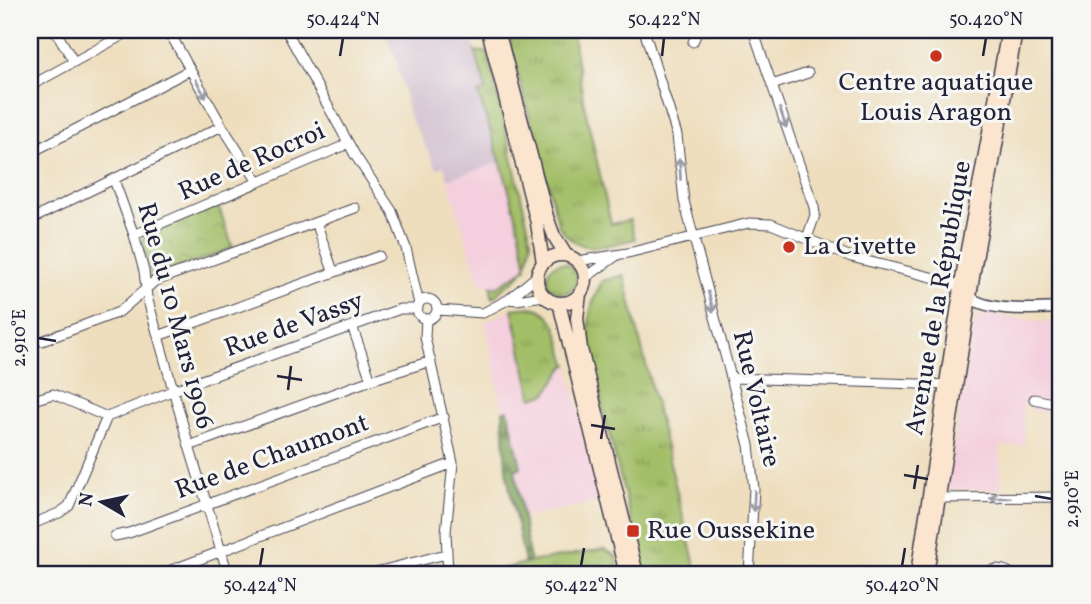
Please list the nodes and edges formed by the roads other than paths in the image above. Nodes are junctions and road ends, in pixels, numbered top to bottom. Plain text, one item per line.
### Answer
1 (55, 30) edge
2 (132, 30) edge
3 (168, 30) edge
4 (286, 30) edge
5 (488, 30) edge
6 (498, 30) edge
7 (644, 30) edge
8 (698, 30) edge
9 (753, 30) edge
10 (1008, 30) edge
11 (1016, 30) edge
12 (693, 42) dead end
13 (74, 62) junction
14 (190, 70) junction
15 (808, 73) dead end
16 (772, 85) junction
17 (30, 86) edge
18 (222, 126) junction
19 (348, 142) junction
20 (30, 153) edge
21 (114, 180) junction
22 (257, 182) junction
23 (355, 208) dead end
24 (30, 220) edge
25 (316, 222) junction
26 (134, 235) junction
27 (694, 236) junction
28 (807, 238) junction
29 (617, 255) junction
30 (379, 256) dead end
31 (572, 258) junction
32 (540, 269) junction
33 (333, 271) junction
34 (585, 278) junction
35 (414, 279) junction
36 (146, 287) junction
37 (966, 293) junction
38 (580, 294) junction
39 (544, 296) junction
40 (509, 299) junction
41 (430, 300) junction
42 (559, 303) junction
43 (419, 306) junction
44 (1061, 308) edge
45 (437, 310) junction
46 (426, 319) junction
47 (352, 326) junction
48 (158, 335) junction
49 (42, 341) dead end
50 (431, 361) junction
51 (732, 378) junction
52 (371, 380) junction
53 (951, 385) junction
54 (173, 391) junction
55 (1034, 399) dead end
56 (30, 401) edge
57 (1061, 405) edge
58 (107, 417) junction
59 (444, 417) junction
60 (188, 446) junction
61 (453, 463) junction
62 (1061, 497) edge
63 (934, 498) junction
64 (206, 503) junction
65 (30, 525) edge
66 (115, 536) dead end
67 (220, 551) junction
68 (446, 554) junction
69 (162, 574) edge
70 (228, 574) edge
71 (369, 574) edge
72 (448, 574) edge
73 (626, 574) edge
74 (637, 574) edge
75 (749, 574) edge
76 (917, 574) edge
77 (927, 574) edge
78 (986, 574) edge
79 (1012, 574) edge

1 - 13 street
2 - 13 street
3 - 14 street
4 - 19 street
5 - 32 main road
6 - 31 main road
27 -> 7 street, Rue Voltaire
8 - 12 street
9 - 16 street
10 - 37 main road, Avenue de la République
11 - 37 main road, Avenue de la République
13 - 17 street
14 -> 18 street
14 - 20 street
15 - 16 street
16 -> 28 street
18 - 21 street
18 - 22 street
19 - 22 street, Rue de Rocroi
19 - 35 street
21 - 24 street
21 - 26 street, Rue du 10 Mars 1906
22 - 26 street, Rue de Rocroi
23 - 25 street
25 - 33 street
25 - 36 street
26 - 36 street, Rue du 10 Mars 1906
27 - 28 street
27 - 29 street
27 -> 51 street, Rue Voltaire
28 - 37 street
29 - 31 street
29 - 34 street
30 - 33 street
31 - 32 main road
31 - 34 main road
32 - 39 main road
32 - 40 street
33 - 48 street
34 - 38 main road
35 - 41 street
35 - 43 street
36 - 48 street, Rue du 10 Mars 1906
36 - 49 street
37 - 44 street
37 - 53 main road, Avenue de la République
38 - 42 main road
38 - 74 main road
39 - 40 street
39 - 42 main road
40 - 45 street
41 - 43 street
41 - 45 street
42 - 73 main road
43 - 46 street
43 - 47 street, Rue de Vassy
45 - 46 street
46 - 50 street
47 - 52 street
47 - 54 street, Rue de Vassy
48 - 54 street, Rue du 10 Mars 1906
50 - 52 street
50 - 59 street
51 - 53 street
51 -> 75 street, Rue Voltaire
52 - 60 street
53 - 63 main road, Avenue de la République
54 - 58 street, Rue de Vassy
54 - 60 street, Rue du 10 Mars 1906
55 - 57 street
56 - 58 street
58 - 65 street
59 - 61 street
59 - 64 street, Rue de Chaumont
60 - 64 street, Rue du 10 Mars 1906
61 - 67 street
61 - 68 street
62 -> 63 street
63 - 76 main road, Avenue de la République
63 - 77 main road, Avenue de la République
64 - 66 street, Rue de Chaumont
64 - 67 street, Rue du 10 Mars 1906
67 - 69 street
67 - 70 street, Rue du 10 Mars 1906
68 - 71 street
68 - 72 street
78 - 79 street

